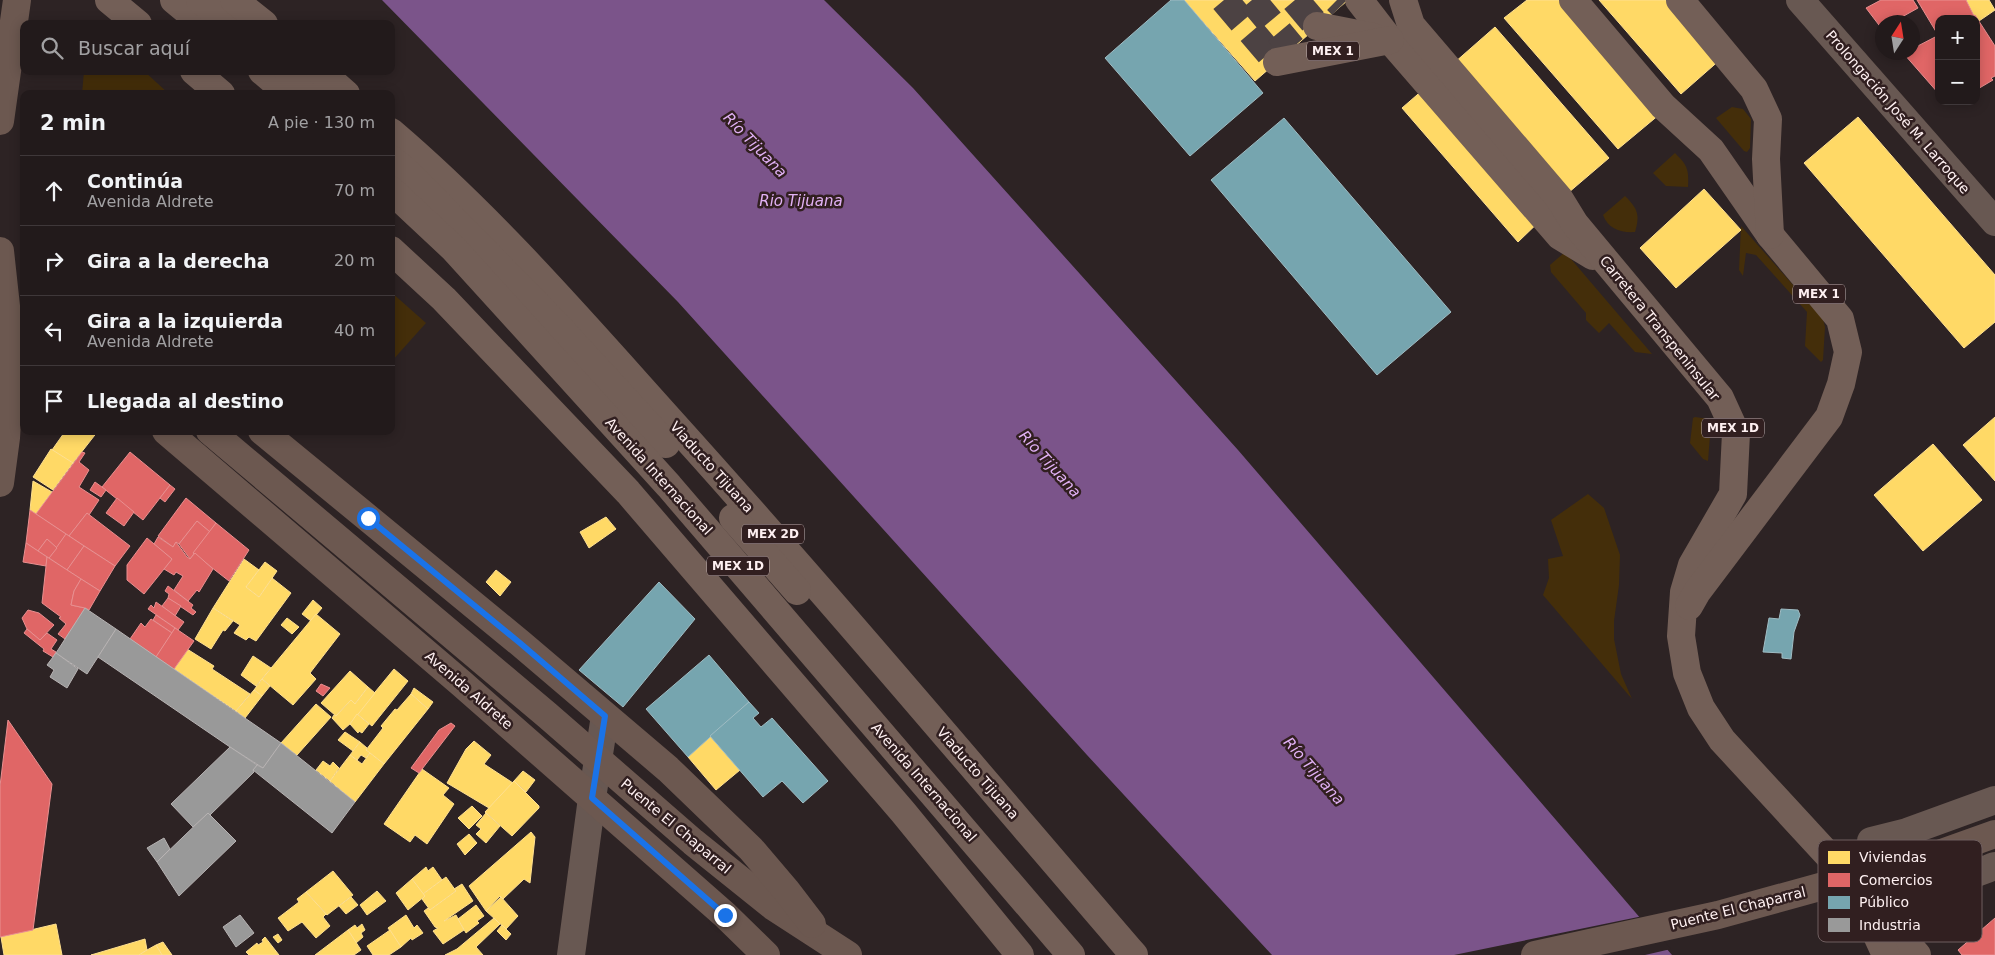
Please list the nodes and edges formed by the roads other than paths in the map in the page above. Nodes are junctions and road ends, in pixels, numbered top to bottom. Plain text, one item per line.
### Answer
1 (17, 0) edge
2 (109, 0) edge
3 (174, 0) edge
4 (200, 0) edge
5 (234, 0) edge
6 (1385, 0) edge
7 (1395, 0) edge
8 (1573, 0) edge
9 (1680, 0) edge
10 (1802, 1) edge
11 (1405, 13) edge
12 (133, 20) edge
13 (199, 20) edge
14 (225, 20) edge
15 (259, 20) edge
16 (1317, 28) edge
17 (199, 75) edge
18 (267, 75) edge
19 (293, 75) edge
20 (325, 75) edge
21 (216, 90) edge
22 (284, 90) edge
23 (310, 90) edge
24 (341, 90) edge
25 (0, 121) edge
26 (395, 135) edge
27 (395, 162) edge
28 (395, 194) edge
29 (1995, 222) edge
30 (1770, 235) junction
31 (0, 251) edge
32 (395, 254) edge
33 (20, 268) edge
34 (171, 435) edge
35 (215, 435) edge
36 (267, 435) edge
37 (0, 483) edge
38 (1682, 618) junction
39 (605, 716) junction
40 (592, 798) junction
41 (1995, 800) edge
42 (1995, 834) edge
43 (1875, 840) edge
44 (1978, 840) edge
45 (1818, 844) edge
46 (1995, 866) edge
47 (1982, 871) edge
48 (1818, 887) edge
49 (1879, 942) edge
50 (1906, 942) edge
51 (571, 955) edge
52 (766, 955) edge
53 (835, 955) edge
54 (848, 955) edge
55 (1020, 955) edge
56 (1071, 955) edge
57 (1112, 955) edge
58 (1134, 955) edge
59 (1535, 955) edge
60 (1886, 955) edge
61 (1917, 955) edge

1 - 25 main road
2 - 12 highway
3 - 13 highway
4 - 14 highway
5 - 15 highway
6 - 11 highway
7 - 11 highway
8 - 30 highway, MEX 1
9 - 30 highway
10 - 29 street, Prolongación José M. Larroque
11 - 16 highway
11 - 16 highway, MEX 1
11 - 16 highway, MEX 1
11 - 38 highway, Carretera Transpeninsular / MEX 1D
17 - 21 highway
18 - 22 highway
19 - 23 highway
20 - 24 highway
26 - 58 highway, Viaducto Tijuana / MEX 2D
27 - 57 highway, Viaducto Tijuana / MEX 2D
28 - 56 highway, Avenida Internacional / MEX 1D
30 - 38 highway, MEX 1
31 - 33 main road
31 - 37 main road
32 - 55 highway, MEX 1D
34 - 40 main road, Avenida Aldrete
35 - 54 main road, Puente El Chaparral
36 - 39 main road
38 - 45 highway, Carretera Transpeninsular / MEX 1D
39 - 40 street
39 - 53 main road
40 - 51 street
40 - 52 main road, Avenida Aldrete
41 - 43 street
42 - 44 main road, Puente El Chaparral
46 - 47 street
48 - 59 main road, Puente El Chaparral
49 - 60 highway
50 - 61 highway, Carretera Transpeninsular / MEX 1D

